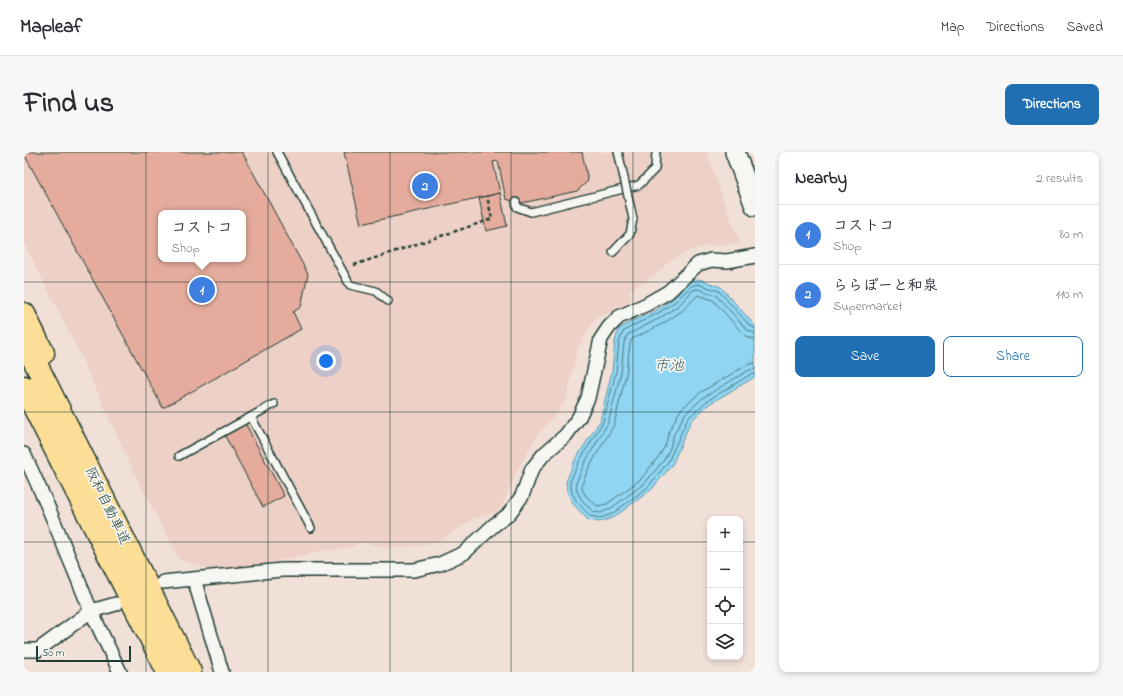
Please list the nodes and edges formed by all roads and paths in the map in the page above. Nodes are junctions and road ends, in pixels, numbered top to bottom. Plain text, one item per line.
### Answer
1 (276, 152) edge
2 (618, 152) edge
3 (656, 152) edge
4 (735, 152) edge
5 (487, 196) dead end
6 (516, 202) dead end
7 (755, 206) edge
8 (613, 252) dead end
9 (755, 256) edge
10 (354, 265) dead end
11 (388, 301) dead end
12 (24, 314) edge
13 (24, 340) edge
14 (24, 388) edge
15 (24, 398) edge
16 (274, 404) dead end
17 (251, 417) junction
18 (46, 432) junction
19 (79, 449) junction
20 (24, 454) edge
21 (179, 456) dead end
22 (311, 528) dead end
23 (194, 579) junction
24 (163, 582) dead end
25 (116, 604) dead end
26 (91, 611) junction
27 (24, 650) edge
28 (120, 672) edge
29 (168, 672) edge
30 (190, 672) edge
31 (222, 672) edge

1 - 11 lane
2 - 8 lane, bridge
3 - 6 lane
4 - 7 street
5 - 10 path
9 - 23 street
12 - 19 highway
13 - 19 highway, 阪和自動車道
14 - 18 highway, 阪和自動車道
15 - 18 highway
16 - 17 lane
17 - 21 lane
17 - 22 lane
18 - 29 highway, 阪和自動車道
19 - 30 highway, 阪和自動車道
20 - 26 street
23 - 24 street
23 - 31 street
25 - 26 street
26 - 27 street
26 - 28 street

